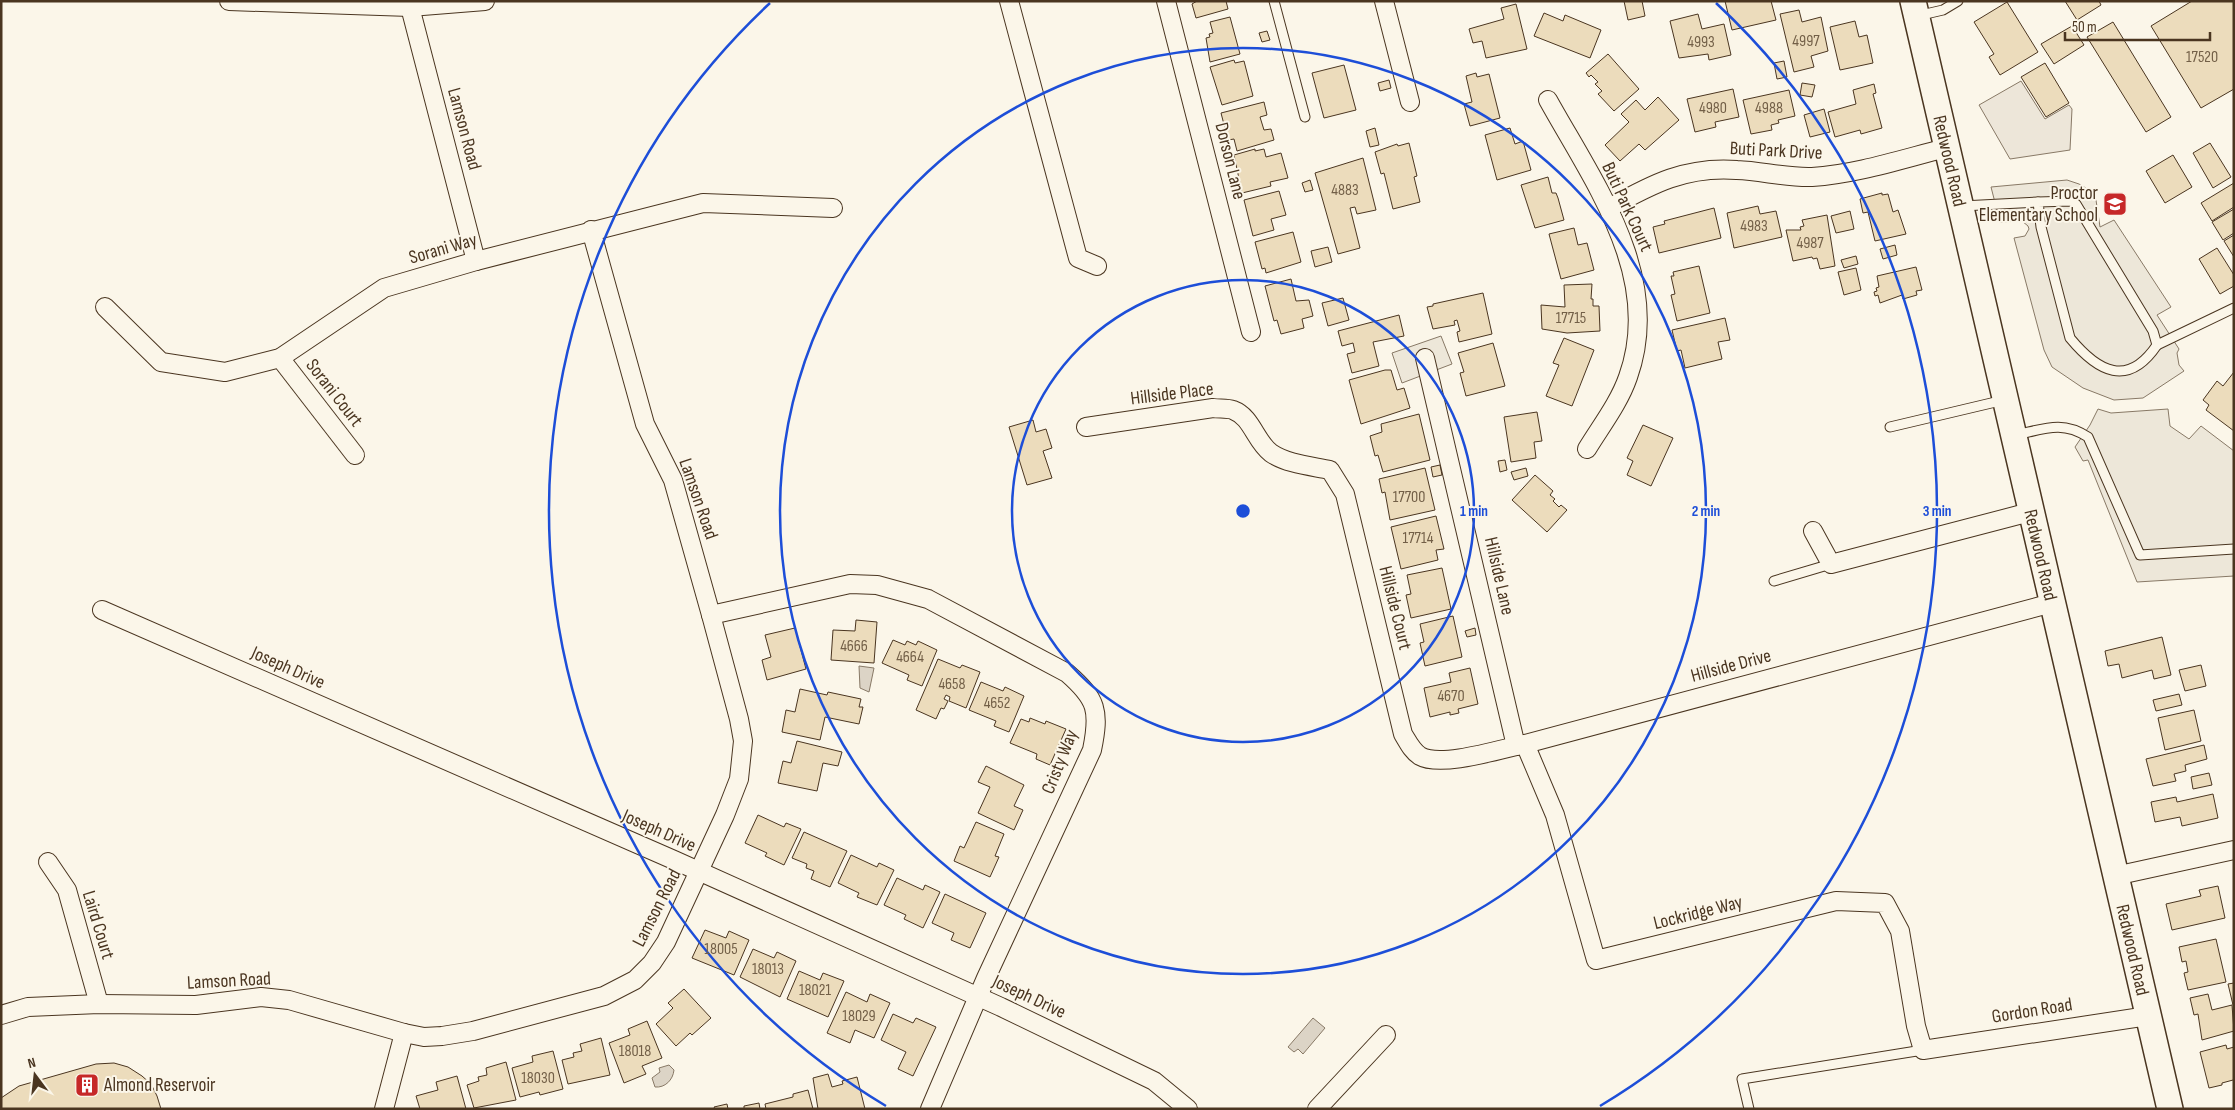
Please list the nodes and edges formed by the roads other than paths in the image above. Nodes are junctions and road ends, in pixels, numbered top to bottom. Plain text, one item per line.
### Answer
1 (229, 1) edge
2 (485, 1) edge
3 (1009, 1) edge
4 (1166, 1) edge
5 (1274, 1) edge
6 (1384, 1) edge
7 (1958, 1) edge
8 (293, 3) edge
9 (459, 3) edge
10 (410, 8) junction
11 (1915, 9) edge
12 (1548, 100) dead end
13 (1410, 102) dead end
14 (1305, 117) dead end
15 (1946, 148) junction
16 (2038, 202) junction
17 (1959, 206) junction
18 (833, 208) dead end
19 (1609, 208) junction
20 (591, 230) junction
21 (476, 261) junction
22 (1097, 266) dead end
23 (105, 307) dead end
24 (2234, 308) edge
25 (1251, 332) dead end
26 (2156, 345) junction
27 (280, 358) junction
28 (1425, 358) dead end
29 (2004, 400) junction
30 (1086, 427) dead end
31 (1890, 427) dead end
32 (2013, 436) junction
33 (1587, 449) dead end
34 (354, 455) dead end
35 (1330, 470) joint
36 (2030, 512) junction
37 (1813, 530) dead end
38 (2234, 550) edge
39 (1831, 564) junction
40 (1774, 581) dead end
41 (2052, 603) junction
42 (102, 610) dead end
43 (711, 615) junction
44 (1521, 745) junction
45 (1420, 755) joint
46 (2234, 850) edge
47 (48, 862) dead end
48 (699, 872) junction
49 (2115, 876) junction
50 (978, 996) junction
51 (100, 1004) junction
52 (1, 1015) edge
53 (2148, 1016) junction
54 (404, 1034) junction
55 (1386, 1035) dead end
56 (1923, 1050) junction
57 (384, 1109) edge
58 (930, 1109) edge
59 (1188, 1109) edge
60 (1317, 1109) edge
61 (1750, 1109) edge
62 (2170, 1109) edge

1 - 8 street
2 - 9 street
3 - 22 street
4 - 25 street, Dorson Lane
5 - 14 lane
6 - 13 street
7 - 11 lane
8 - 10 street
9 - 10 street
10 - 21 street, Lamson Road
11 - 15 main road, Redwood Road
12 - 19 street, Buti Park Court
15 - 17 main road, Redwood Road
15 - 19 street, Buti Park Drive
16 - 17 lane
16 - 26 lane
16 - 26 lane
17 - 29 main road, Redwood Road
18 - 20 street, Sorani Way
19 - 33 street, Buti Park Court
20 - 21 street, Sorani Way
20 - 43 street, Lamson Road
21 - 27 street, Sorani Way
23 - 27 street, Sorani Way
24 - 26 lane
27 - 34 street, Sorani Court
28 - 44 street, Hillside Lane
29 - 31 lane
29 - 32 main road, Redwood Road
30 - 35 street, Hillside Place
32 - 36 main road, Redwood Road
32 - 38 lane
35 - 45 street, Hillside Court
36 - 39 street
36 - 41 main road, Redwood Road
37 - 39 street
39 - 40 lane
41 - 44 street, Hillside Drive
41 - 49 main road, Redwood Road
42 - 48 street, Joseph Drive
43 - 48 street, Lamson Road
43 - 50 street, Cristy Way
44 - 45 street, Hillside Drive
44 - 56 street, Lockridge Way
46 - 49 street
47 - 51 street, Laird Court
48 - 50 street, Joseph Drive
48 - 54 street, Lamson Road
49 - 53 main road, Redwood Road
50 - 58 street, Cristy Way
50 - 59 street, Joseph Drive
51 - 52 street, Lamson Road
51 - 54 street, Lamson Road
53 - 56 street, Gordon Road
53 - 62 main road, Redwood Road
54 - 57 street
55 - 60 street
56 - 61 lane

